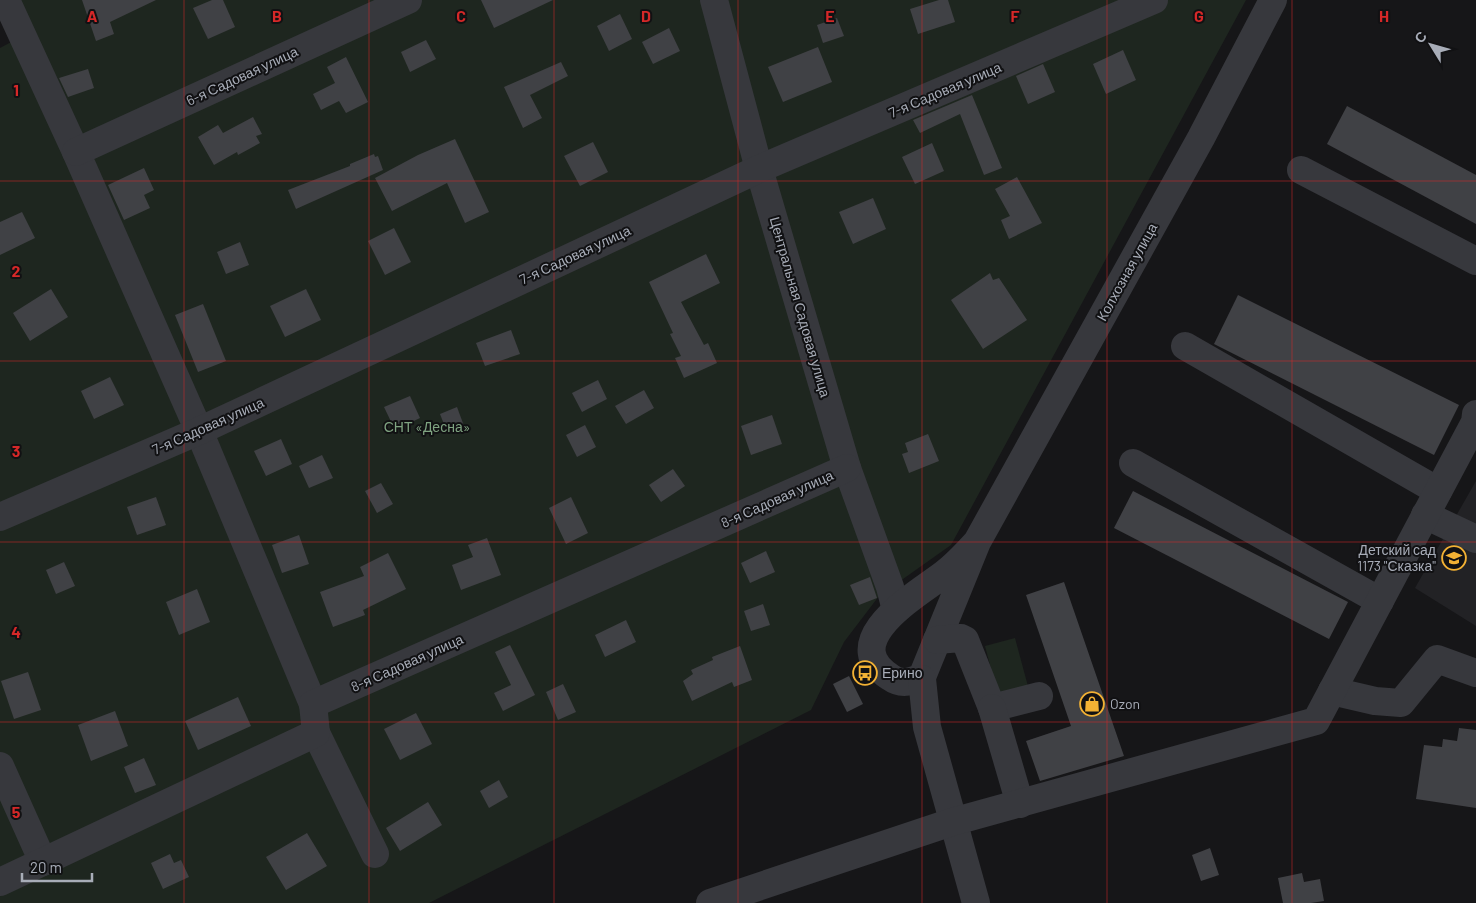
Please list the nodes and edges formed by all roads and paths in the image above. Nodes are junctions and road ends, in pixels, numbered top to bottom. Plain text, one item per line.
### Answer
1 (6, 0) edge
2 (408, 0) edge
3 (714, 0) edge
4 (1154, 0) edge
5 (1274, 0) edge
6 (76, 152) junction
7 (759, 169) junction
8 (1301, 170) dead end
9 (1476, 261) edge
10 (1185, 346) dead end
11 (1476, 414) edge
12 (199, 431) junction
13 (1133, 463) dead end
14 (847, 468) junction
15 (1438, 491) junction
16 (1425, 515) junction
17 (0, 517) edge
18 (1476, 539) edge
19 (977, 542) junction
20 (1380, 602) junction
21 (896, 610) junction
22 (937, 640) junction
23 (1476, 673) edge
24 (922, 678) junction
25 (1332, 691) junction
26 (1039, 696) dead end
27 (313, 704) junction
28 (992, 708) junction
29 (316, 733) junction
30 (0, 766) edge
31 (1020, 804) junction
32 (952, 822) junction
33 (375, 854) dead end
34 (43, 862) junction
35 (0, 882) edge
36 (710, 903) edge
37 (976, 903) edge

1 - 6 street
2 - 6 street, 6-я Садовая улица
3 - 7 street, Центральная Садовая улица
4 - 7 street, 7-я Садовая улица
5 - 19 street, Колхозная улица
6 - 12 street
7 - 12 street, 7-я Садовая улица
7 - 14 street, Центральная Садовая улица
8 - 9 street
10 - 15 street
11 - 15 street
12 - 17 street, 7-я Садовая улица
12 - 27 street
13 - 20 street
14 - 21 street, Центральная Садовая улица
14 - 27 street, 8-я Садовая улица
15 - 16 street
16 - 18 street
16 - 20 street
19 - 21 street, Колхозная улица
19 - 22 street, Колхозная улица
20 - 25 street
21 - 24 street, Колхозная улица
22 - 24 street, Колхозная улица
22 - 28 street
23 - 25 street
24 - 32 street
25 - 31 street
26 - 28 street
27 - 29 street
28 - 31 street
29 - 33 street
29 - 34 street
30 - 34 street
31 - 32 street
32 - 36 street
32 - 37 street
34 - 35 street

